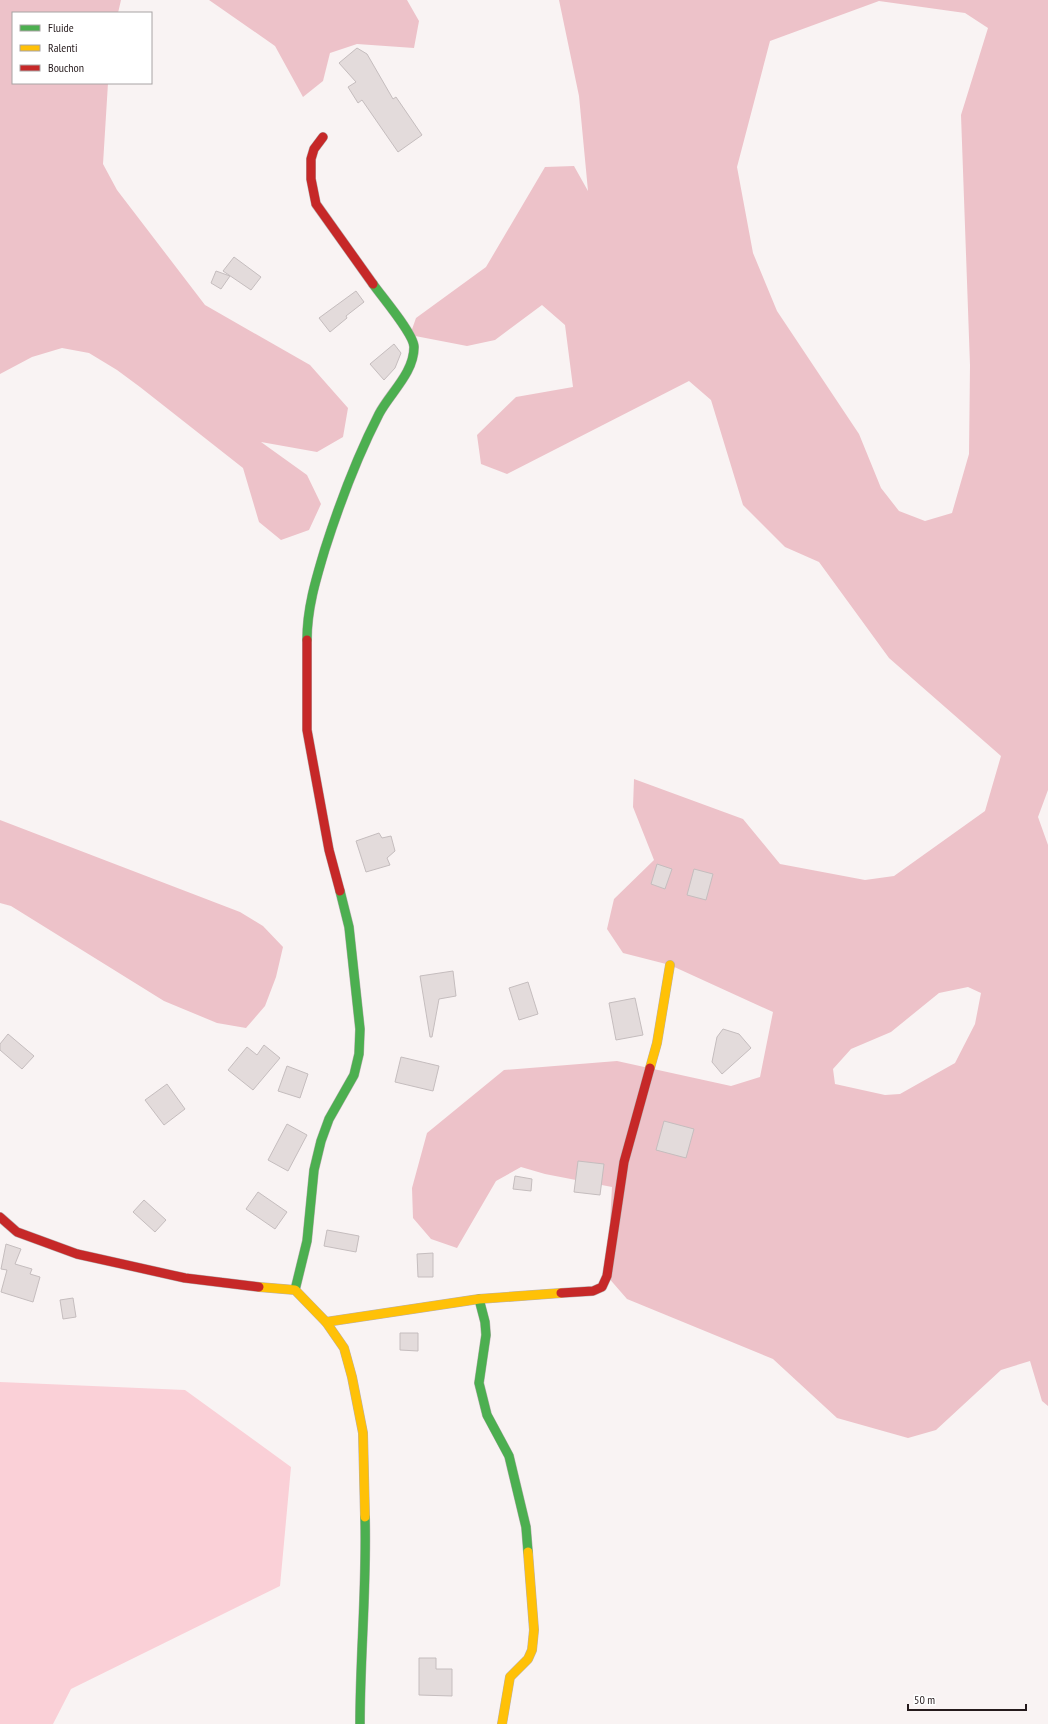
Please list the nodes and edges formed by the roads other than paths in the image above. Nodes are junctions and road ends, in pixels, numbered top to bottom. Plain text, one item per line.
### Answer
1 (323, 137) dead end
2 (670, 965) dead end
3 (0, 1217) edge
4 (295, 1290) junction
5 (479, 1299) junction
6 (326, 1322) junction
7 (360, 1724) edge
8 (502, 1724) edge

1 - 4 street
2 - 5 street
3 - 4 street
4 - 6 street
5 - 6 street
5 - 8 street
6 - 7 street

